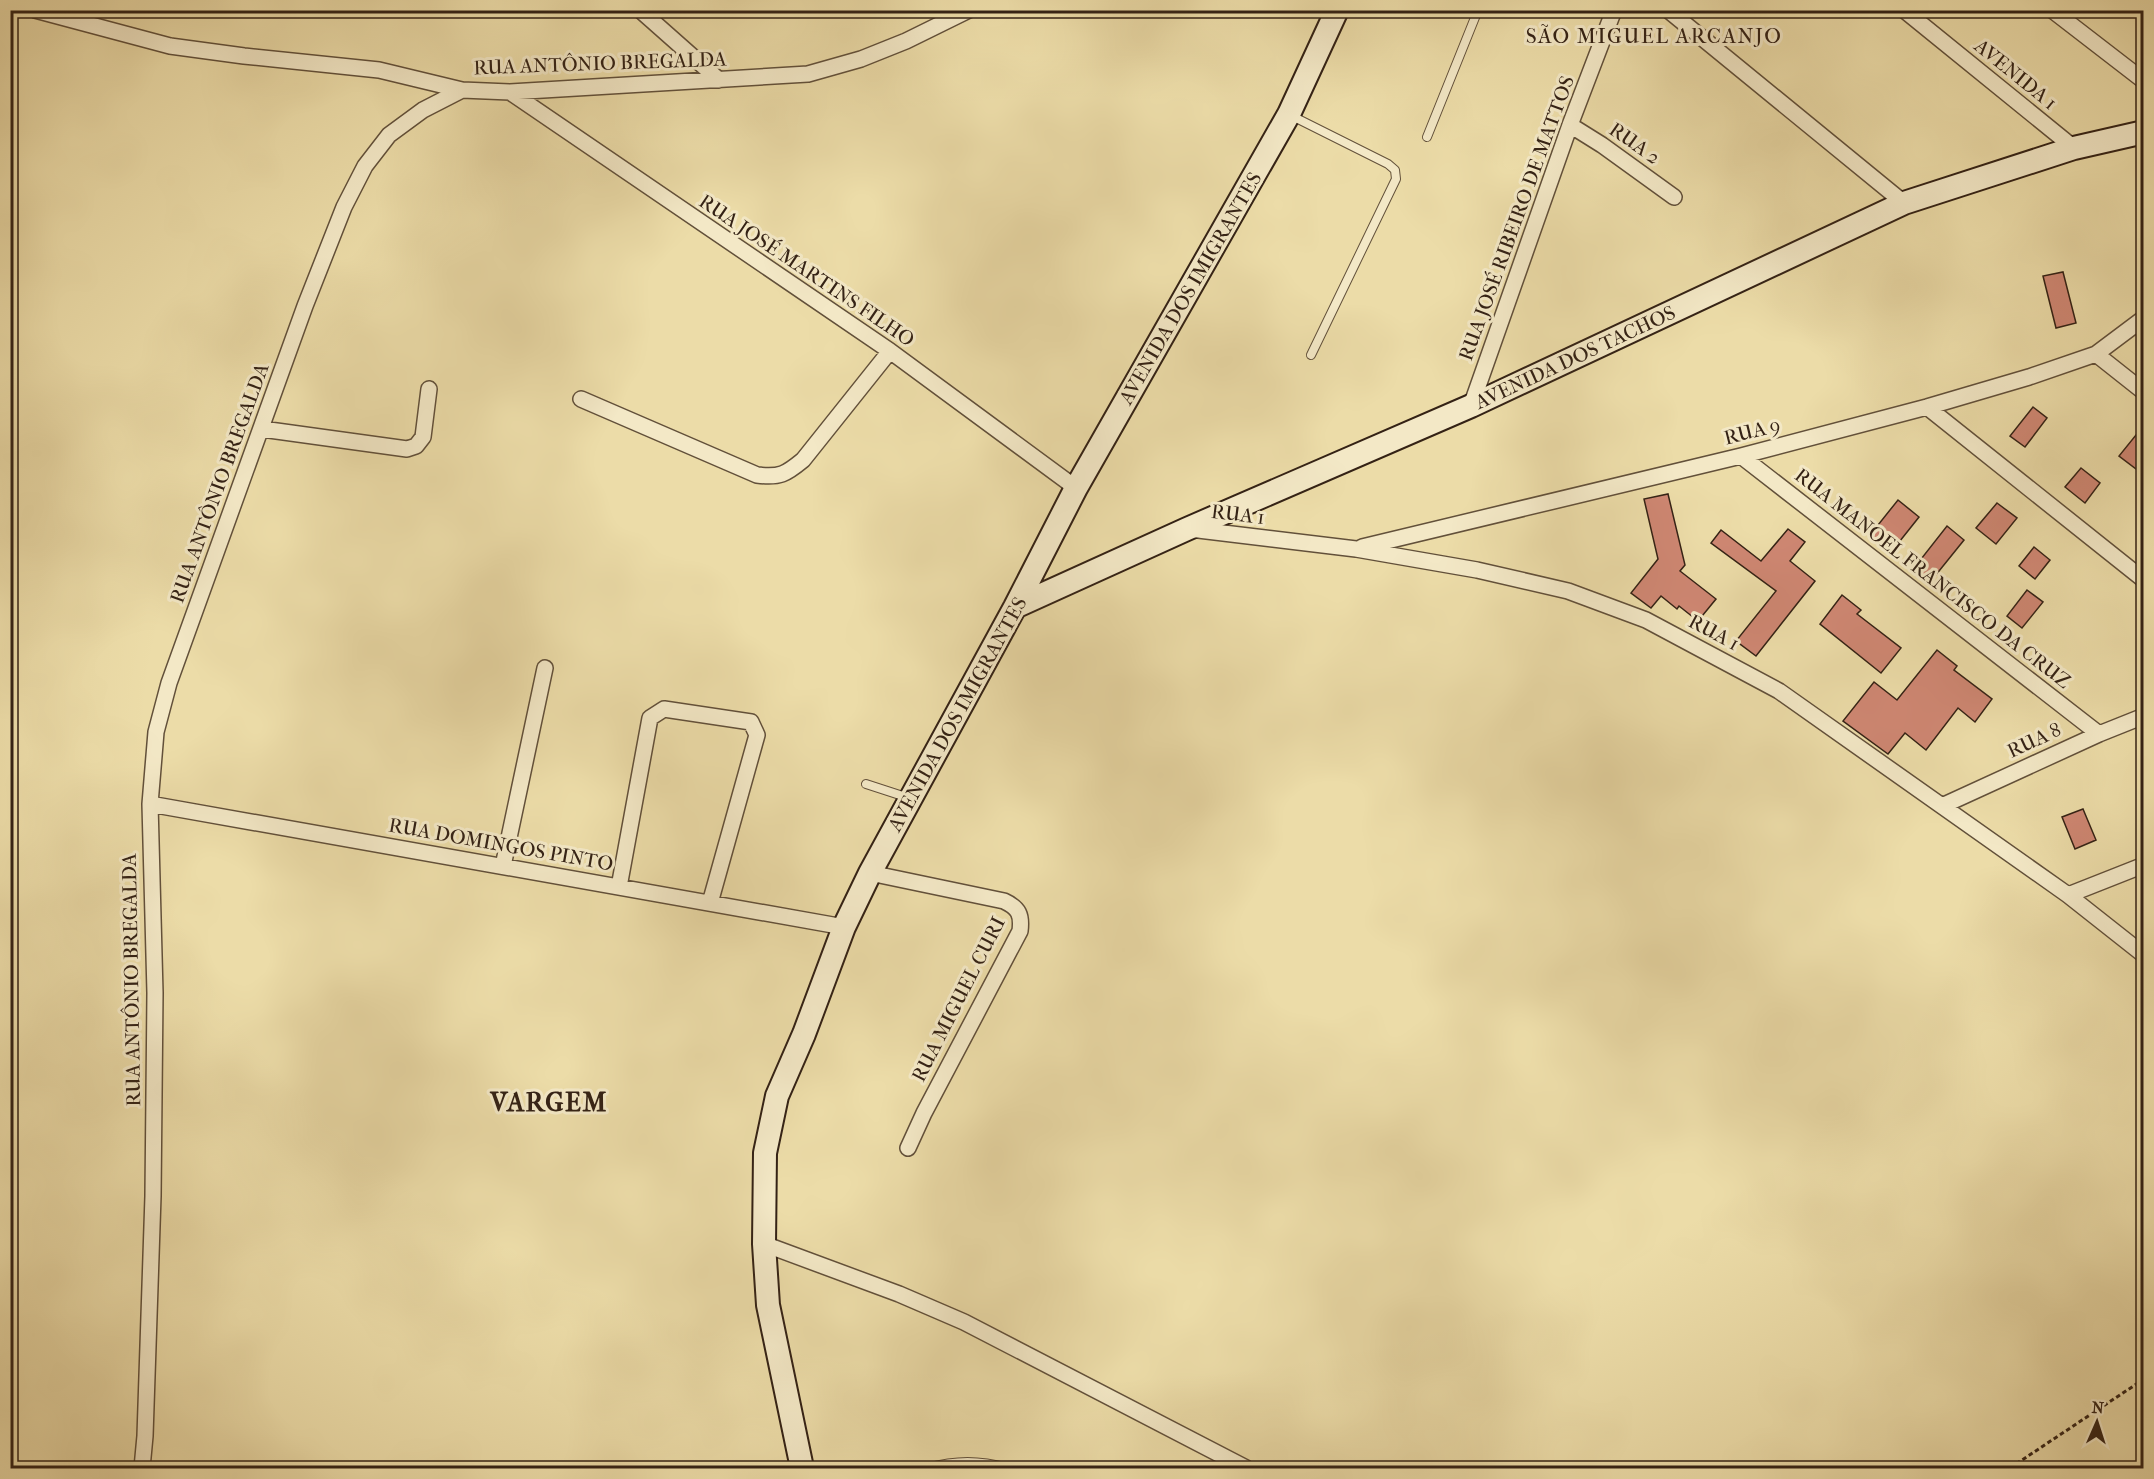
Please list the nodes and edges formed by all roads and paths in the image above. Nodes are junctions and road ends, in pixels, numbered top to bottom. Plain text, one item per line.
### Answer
1 (35, 10) edge
2 (640, 10) edge
3 (969, 10) edge
4 (1337, 10) edge
5 (1478, 10) edge
6 (1614, 10) edge
7 (1668, 10) edge
8 (1904, 10) edge
9 (2052, 10) edge
10 (719, 80) junction
11 (2144, 81) edge
12 (462, 90) junction
13 (510, 92) junction
14 (1289, 114) junction
15 (1570, 125) junction
16 (2144, 132) edge
17 (1427, 137) dead end
18 (2074, 148) junction
19 (1674, 197) dead end
20 (1904, 203) junction
21 (2144, 318) edge
22 (890, 351) junction
23 (2096, 354) junction
24 (1311, 355) dead end
25 (429, 389) dead end
26 (2144, 392) edge
27 (581, 399) dead end
28 (1471, 406) junction
29 (1926, 407) junction
30 (262, 429) junction
31 (1741, 456) junction
32 (1076, 488) junction
33 (1187, 529) junction
34 (1356, 549) junction
35 (2144, 579) edge
36 (1015, 607) junction
37 (545, 668) dead end
38 (2144, 716) edge
39 (2098, 734) junction
40 (866, 784) dead end
41 (910, 799) junction
42 (150, 804) junction
43 (1944, 805) junction
44 (2144, 865) edge
45 (503, 866) junction
46 (870, 873) junction
47 (619, 887) junction
48 (2068, 895) junction
49 (710, 903) junction
50 (844, 927) junction
51 (2144, 955) edge
52 (908, 1149) dead end
53 (764, 1244) junction
54 (2144, 1379) edge
55 (142, 1468) edge
56 (802, 1468) edge
57 (926, 1468) edge
58 (1009, 1468) edge
59 (1246, 1468) edge
60 (2010, 1468) edge

1 - 12 street
2 - 10 street
3 - 10 street, RUA ANTÔNIO BREGALDA
4 - 14 street, AVENIDA DOS IMIGRANTES
5 - 17 lane
6 - 15 street, RUA JOSÉ RIBEIRO DE MATTOS
7 - 20 street
8 - 18 street, AVENIDA 1
9 - 11 street
10 - 13 street, RUA ANTÔNIO BREGALDA
12 - 13 street, RUA ANTÔNIO BREGALDA
12 - 30 street, RUA ANTÔNIO BREGALDA
13 - 22 street, RUA JOSÉ MARTINS FILHO
14 - 24 lane
14 - 32 street, AVENIDA DOS IMIGRANTES
15 - 19 street, RUA 2
15 - 28 street, RUA JOSÉ RIBEIRO DE MATTOS
16 - 18 street, AVENIDA DOS TACHOS
18 - 20 street, AVENIDA DOS TACHOS
20 - 28 street, AVENIDA DOS TACHOS
21 - 23 street, RUA 9
22 - 27 street
22 - 32 street, RUA JOSÉ MARTINS FILHO
23 - 26 street
23 - 29 street, RUA 9
25 - 30 street
28 - 33 street, AVENIDA DOS TACHOS
29 - 31 street, RUA 9
29 - 35 street
30 - 42 street, RUA ANTÔNIO BREGALDA
31 - 34 street, RUA 9
31 - 39 street, RUA MANOEL FRANCISCO DA CRUZ
32 - 36 street, AVENIDA DOS IMIGRANTES
33 - 34 street, RUA 1
33 - 36 street, AVENIDA DOS TACHOS
34 - 43 street, RUA 1
36 - 41 street, AVENIDA DOS IMIGRANTES
37 - 45 street
38 - 39 street, RUA 8
39 - 43 street, RUA 8
40 - 41 lane
41 - 46 street, AVENIDA DOS IMIGRANTES
42 - 45 street, RUA DOMINGOS PINTO
42 - 55 street, RUA ANTÔNIO BREGALDA
43 - 48 street, RUA 1
44 - 48 street
45 - 47 street, RUA DOMINGOS PINTO
46 - 50 street, AVENIDA DOS IMIGRANTES
46 - 52 street, RUA MIGUEL CURI
47 - 49 street, RUA DOMINGOS PINTO
47 - 49 street
48 - 51 street, RUA 1
49 - 50 street, RUA DOMINGOS PINTO
50 - 53 street, AVENIDA DOS IMIGRANTES
53 - 56 street, AVENIDA DOS IMIGRANTES
53 - 59 street
54 - 60 path
57 - 58 lane

